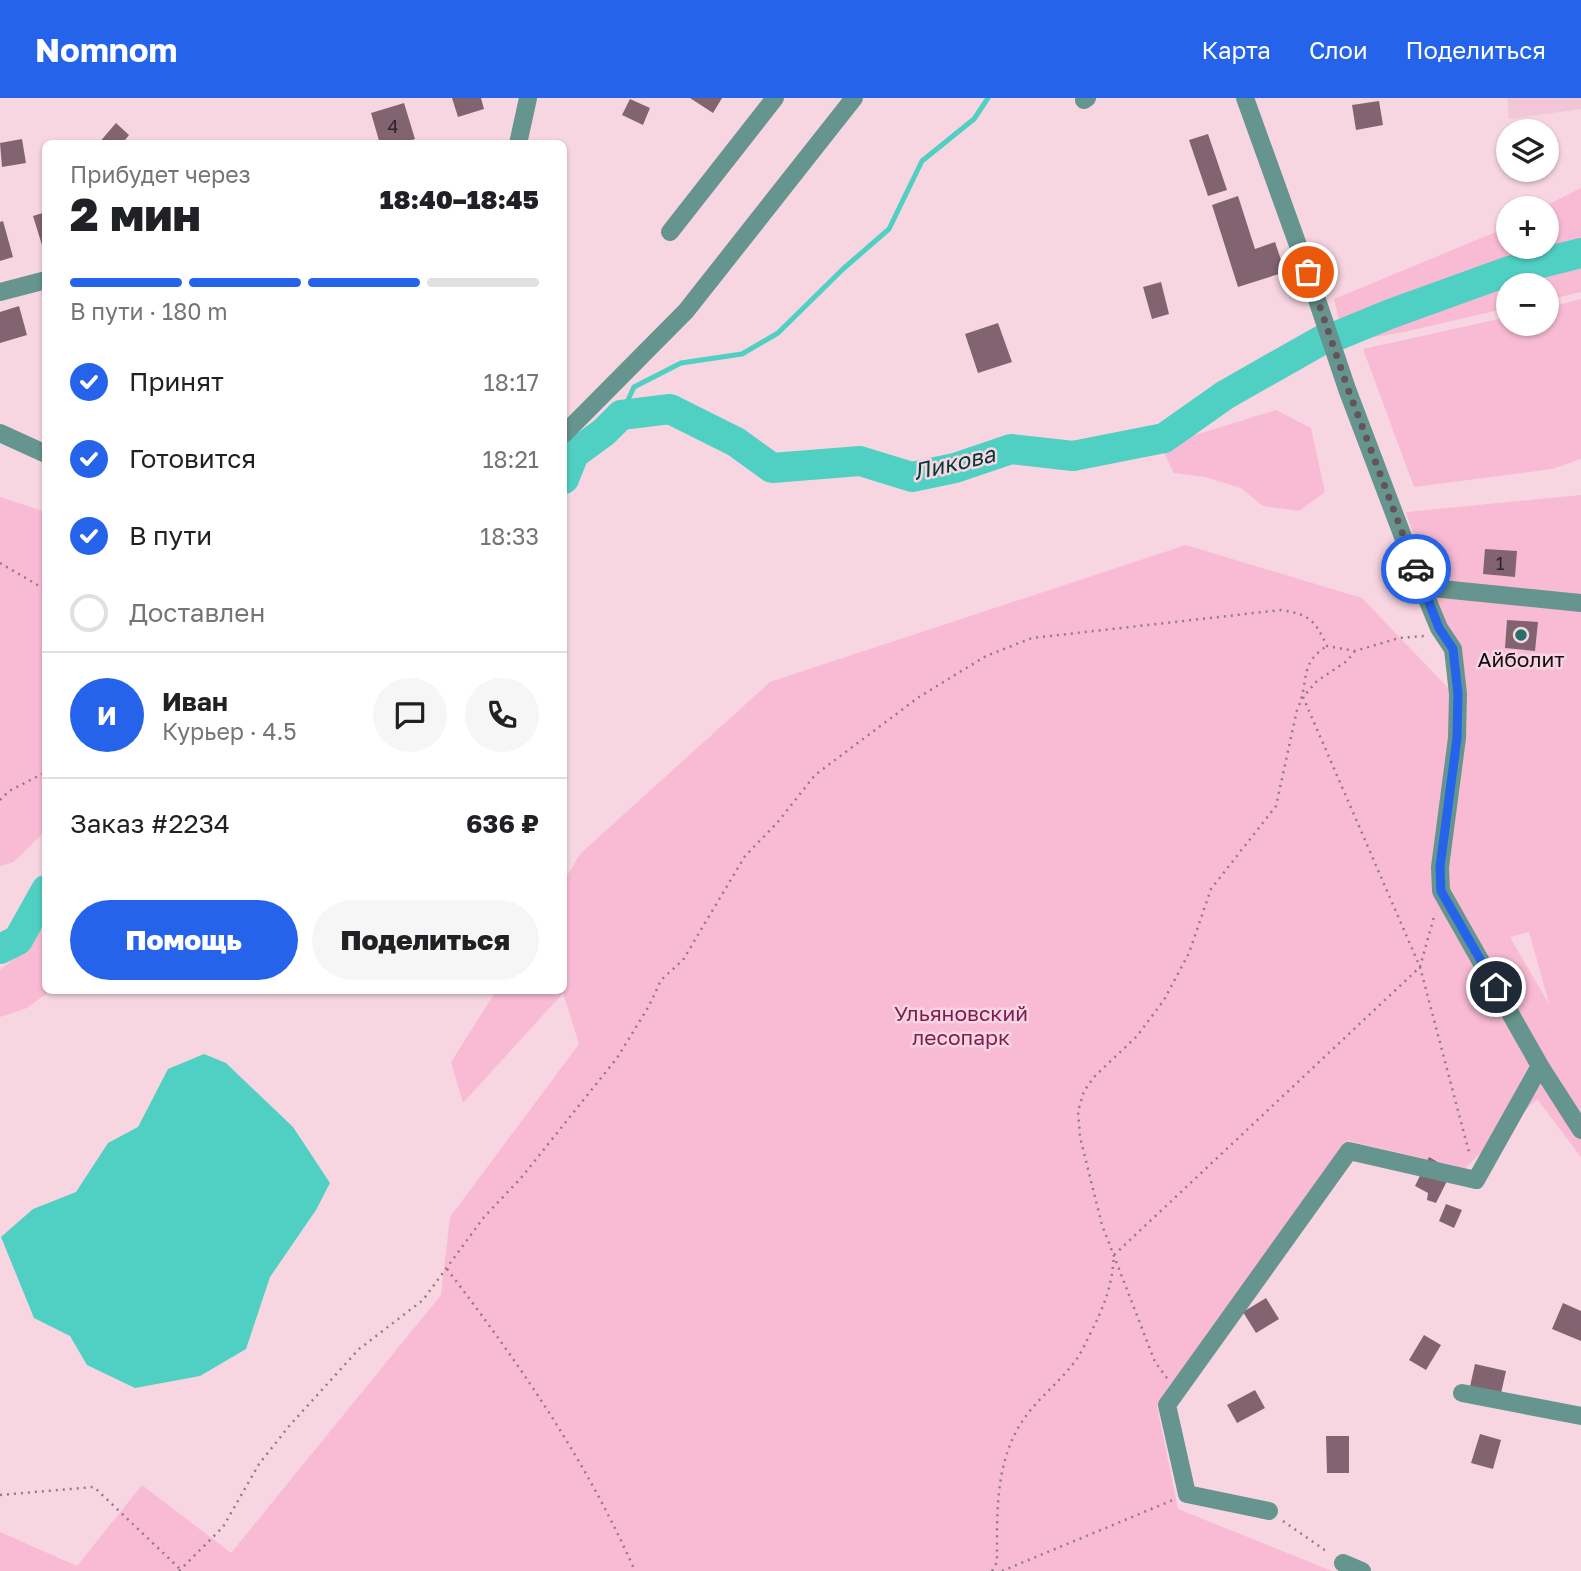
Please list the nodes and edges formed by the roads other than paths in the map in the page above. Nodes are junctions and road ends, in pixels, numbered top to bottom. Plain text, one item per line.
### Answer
1 (528, 98) edge
2 (775, 98) edge
3 (854, 98) edge
4 (1245, 98) edge
5 (519, 140) edge
6 (670, 232) dead end
7 (42, 281) edge
8 (0, 292) edge
9 (567, 431) edge
10 (0, 433) edge
11 (42, 452) edge
12 (1424, 591) junction
13 (1581, 603) edge
14 (1540, 1066) junction
15 (1581, 1130) edge
16 (1462, 1393) dead end
17 (1581, 1416) edge
18 (1269, 1511) road end
19 (1343, 1563) road end
20 (1362, 1571) edge

1 - 5 street
2 - 6 street
3 - 9 street
4 - 12 street
7 - 8 street
10 - 11 street
12 - 13 street
12 - 14 street
14 - 15 street
14 - 18 street
16 - 17 street
19 - 20 street

